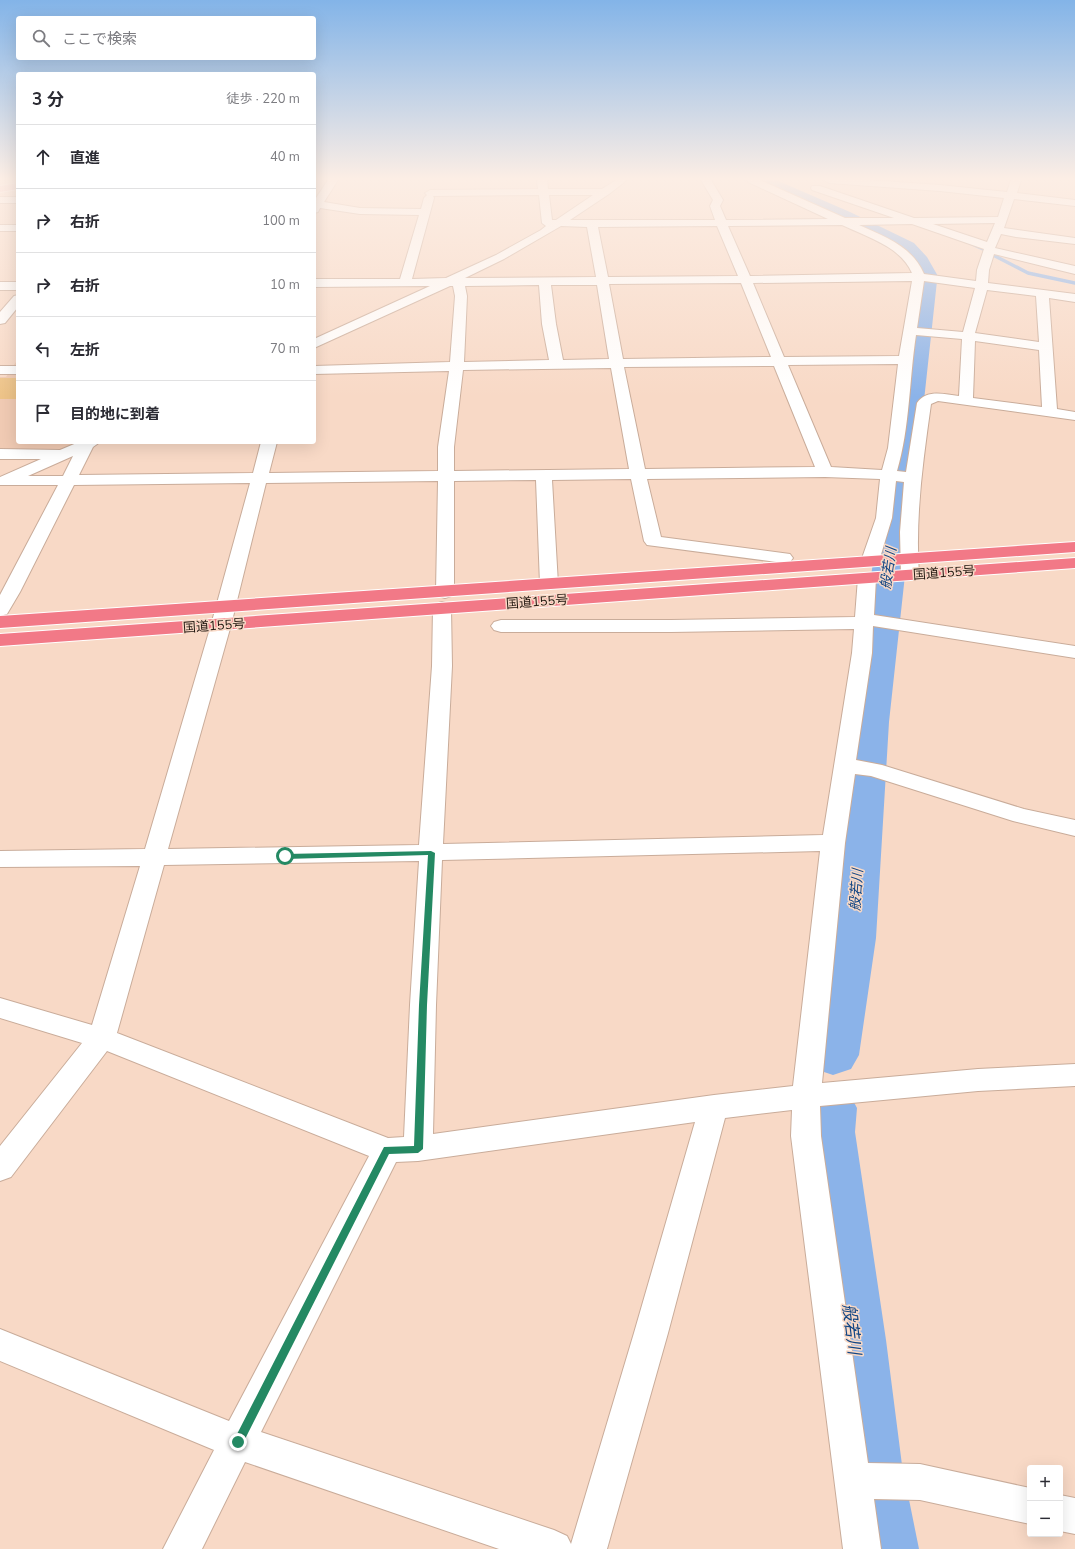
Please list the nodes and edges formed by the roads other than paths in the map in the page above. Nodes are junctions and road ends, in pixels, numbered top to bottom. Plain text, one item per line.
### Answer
1 (413, 252) edge
2 (507, 252) edge
3 (598, 252) edge
4 (734, 252) edge
5 (904, 252) edge
6 (989, 252) edge
7 (1003, 252) edge
8 (932, 266) dead end
9 (1075, 270) edge
10 (927, 278) junction
11 (746, 280) junction
12 (453, 281) junction
13 (604, 281) junction
14 (405, 282) junction
15 (545, 282) junction
16 (316, 283) edge
17 (0, 286) edge
18 (16, 286) edge
19 (982, 286) junction
20 (1042, 294) junction
21 (1075, 298) edge
22 (16, 302) edge
23 (8, 315) edge
24 (917, 331) junction
25 (968, 336) junction
26 (316, 343) edge
27 (1046, 347) junction
28 (905, 360) junction
29 (780, 363) junction
30 (557, 364) junction
31 (616, 364) junction
32 (456, 366) junction
33 (0, 370) edge
34 (16, 370) edge
35 (316, 370) edge
36 (966, 401) junction
37 (1050, 413) junction
38 (1075, 416) edge
39 (88, 444) edge
40 (89, 444) edge
41 (268, 444) edge
42 (0, 454) edge
43 (66, 454) junction
44 (825, 472) junction
45 (637, 474) junction
46 (544, 475) junction
47 (890, 475) junction
48 (447, 476) junction
49 (910, 477) junction
50 (259, 478) junction
51 (68, 481) junction
52 (2, 482) edge
53 (1075, 547) edge
54 (784, 558) dead end
55 (1075, 563) edge
56 (905, 567) junction
57 (873, 569) junction
58 (549, 584) junction
59 (444, 600) junction
60 (0, 610) edge
61 (223, 615) junction
62 (866, 621) junction
63 (0, 622) edge
64 (501, 626) dead end
65 (0, 640) edge
66 (1075, 652) edge
67 (848, 766) junction
68 (1075, 828) edge
69 (833, 843) junction
70 (431, 853) junction
71 (153, 858) junction
72 (0, 859) edge
73 (0, 1008) edge
74 (102, 1038) junction
75 (1075, 1075) edge
76 (806, 1097) junction
77 (714, 1107) junction
78 (403, 1150) junction
79 (0, 1168) edge
80 (0, 1345) edge
81 (238, 1442) junction
82 (853, 1481) junction
83 (1027, 1505) edge
84 (1063, 1513) edge
85 (1075, 1516) edge
86 (182, 1549) edge
87 (554, 1549) edge
88 (588, 1549) edge
89 (862, 1549) edge

1 - 14 street
2 - 12 street
3 - 13 street
4 - 11 street
5 - 10 street
6 - 19 street
7 - 9 street
8 - 10 street
10 - 11 street
10 - 19 street
10 - 24 street
11 - 13 street
11 - 29 street
12 - 14 street
12 - 15 street
12 - 26 street
12 - 32 street
13 - 15 street
13 - 31 street
14 - 16 street
15 - 30 street
17 - 18 street
19 - 20 street
19 - 25 street
20 - 21 street
20 - 27 street
22 - 23 street
24 - 25 street
24 - 28 street
25 - 27 street
25 - 36 street
27 - 37 street
28 - 29 street
28 - 47 street
29 - 31 street
29 - 44 street
30 - 31 street
30 - 32 street
31 - 45 street
32 - 35 street
32 - 48 street
33 - 34 street
36 - 37 street
36 - 49 street
37 - 38 street
39 - 43 street
40 - 51 street
41 - 50 street
42 - 43 street
43 - 52 street
44 - 45 street
44 - 47 street
45 - 46 street
45 - 54 street
46 - 48 street
46 - 58 street
47 - 49 street
47 - 57 street
48 - 50 street
48 - 59 street
49 - 56 street
50 - 51 street
50 - 61 street
51 - 52 street
51 - 60 street
53 - 56 highway, 国道155号
55 - 56 highway, 国道155号
56 - 57 highway, 国道155号
57 - 58 highway, 国道155号
57 - 59 highway, 国道155号
57 - 62 street
58 - 59 highway, 国道155号
59 - 61 highway, 国道155号
59 - 70 street
61 - 63 highway, 国道155号
61 - 65 highway, 国道155号
61 - 71 street
62 - 64 street
62 - 66 street
62 - 67 street
67 - 68 street
67 - 69 street
69 - 70 street
69 - 76 street
70 - 71 street
70 - 78 street
71 - 72 street
71 - 74 street
73 - 74 street
74 - 78 street
74 - 79 street
75 - 76 street
76 - 77 street
76 - 82 street
77 - 78 street
77 - 88 street
78 - 81 street
80 - 81 street
81 - 86 street
81 - 87 street
82 - 83 street
82 - 89 street
84 - 85 street

